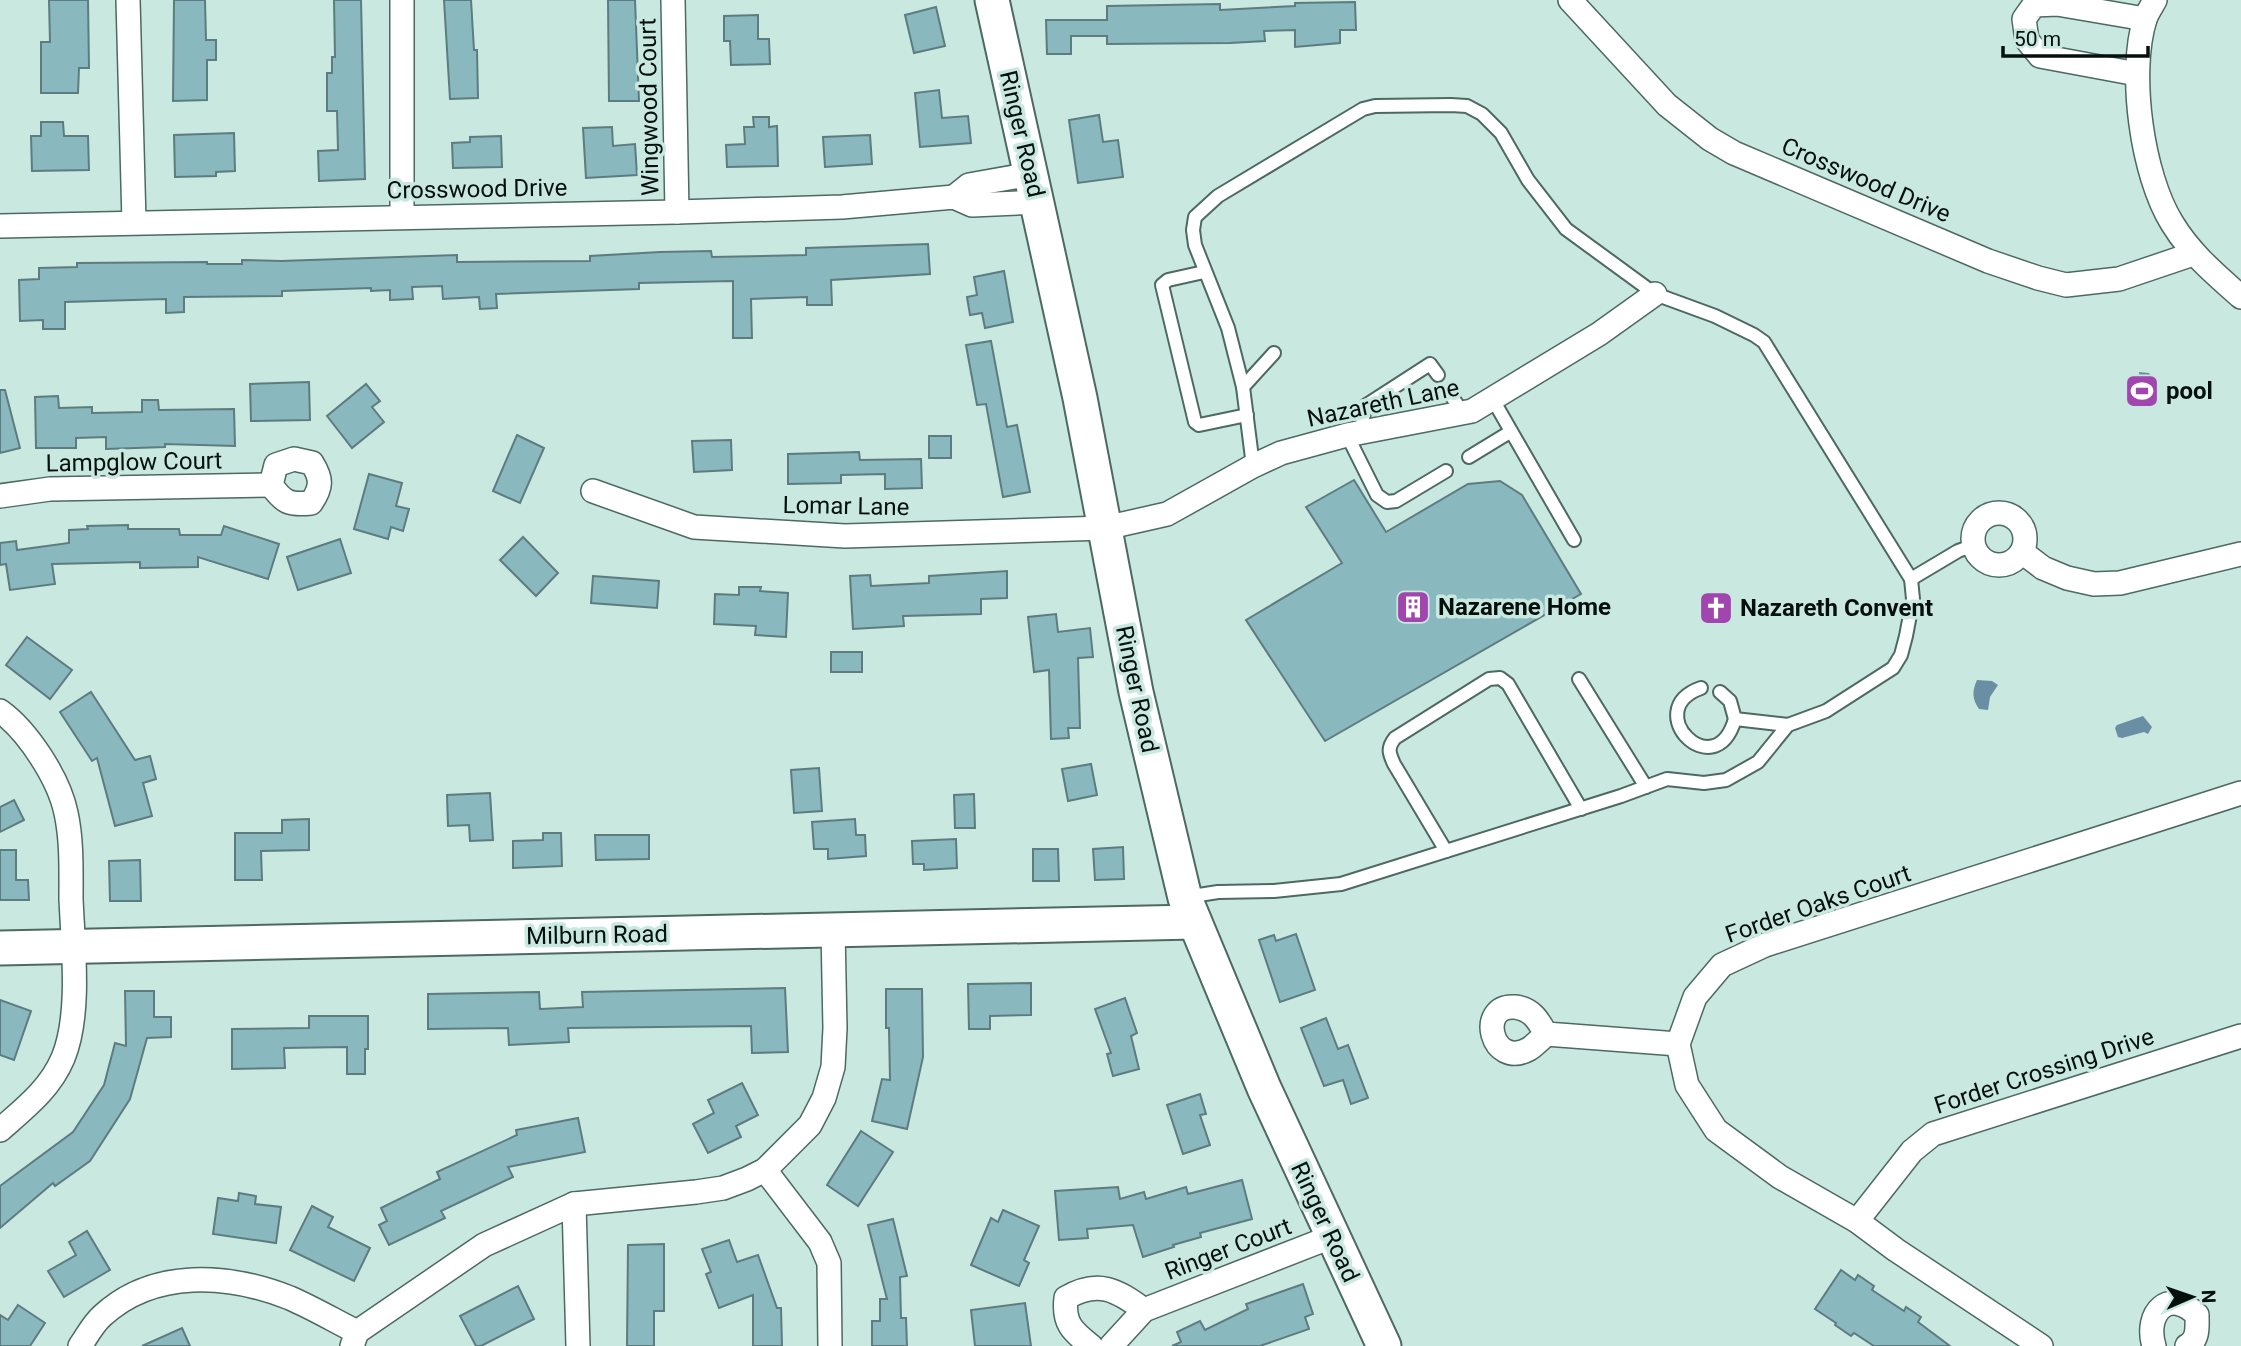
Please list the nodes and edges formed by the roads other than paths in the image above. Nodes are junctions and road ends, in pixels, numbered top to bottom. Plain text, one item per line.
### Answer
1 (128, 0) edge
2 (402, 0) edge
3 (673, 0) edge
4 (992, 0) edge
5 (1570, 0) edge
6 (2150, 9) edge
7 (2137, 74) junction
8 (1034, 188) junction
9 (677, 212) junction
10 (402, 217) junction
11 (134, 222) junction
12 (0, 226) edge
13 (2193, 254) junction
14 (1205, 272) junction
15 (1655, 294) junction
16 (2241, 298) edge
17 (1274, 354) dead end
18 (1438, 375) dead end
19 (1242, 387) junction
20 (1492, 398) junction
21 (1247, 415) junction
22 (1510, 432) junction
23 (1354, 433) junction
24 (1469, 457) dead end
25 (1253, 466) junction
26 (1446, 471) dead end
27 (271, 485) dead end
28 (593, 491) dead end
29 (0, 496) edge
30 (1105, 528) junction
31 (1574, 540) dead end
32 (1974, 545) junction
33 (2022, 552) junction
34 (2241, 554) edge
35 (1911, 579) junction
36 (1579, 679) dead end
37 (1701, 688) dead end
38 (1720, 692) dead end
39 (0, 711) edge
40 (1735, 719) junction
41 (1788, 725) junction
42 (1646, 787) junction
43 (2241, 793) edge
44 (1581, 809) junction
45 (1446, 851) junction
46 (1190, 910) junction
47 (833, 930) junction
48 (73, 946) junction
49 (0, 947) edge
50 (1546, 1034) dead end
51 (2241, 1036) edge
52 (1678, 1044) junction
53 (0, 1130) edge
54 (765, 1170) junction
55 (574, 1204) junction
56 (1857, 1221) junction
57 (1331, 1237) junction
58 (1144, 1310) junction
59 (354, 1339) edge
60 (80, 1346) edge
61 (578, 1346) edge
62 (830, 1346) edge
63 (1091, 1346) edge
64 (1111, 1346) edge
65 (1384, 1346) edge
66 (2041, 1346) edge
67 (2154, 1346) edge
68 (2188, 1346) edge

1 - 11 street
2 - 10 street
3 - 9 street, Wingwood Court
4 - 8 street, Ringer Road
5 - 13 street, Crosswood Drive
6 - 7 street
6 - 7 street
7 - 13 street
8 - 9 street, Crosswood Drive
8 - 30 street, Ringer Road
9 - 10 street, Crosswood Drive
10 - 11 street, Crosswood Drive
11 - 12 street, Crosswood Drive
13 - 16 street
14 - 15 lane
14 - 19 lane
14 - 21 lane
15 - 20 street, Nazareth Lane
15 - 35 lane
17 - 19 lane
18 - 23 lane
19 - 21 lane
20 - 22 lane
20 - 23 street, Nazareth Lane
21 - 25 lane
22 - 24 lane
22 - 31 lane
23 - 25 street, Nazareth Lane
23 - 26 lane
25 - 30 street, Nazareth Lane
27 - 29 street, Lampglow Court
28 - 30 street, Lomar Lane
30 - 46 street, Ringer Road
32 - 33 street
32 - 33 street
32 - 35 lane
33 - 34 street
35 - 41 lane
36 - 42 lane
37 - 40 lane
38 - 40 lane
39 - 48 street
40 - 41 lane
41 - 42 lane
42 - 44 lane
43 - 52 street, Forder Oaks Court
44 - 45 lane
44 - 45 lane
45 - 46 lane
46 - 47 street, Milburn Road
46 - 57 street, Ringer Road
47 - 48 street, Milburn Road
47 - 54 street
48 - 49 street, Milburn Road
48 - 53 street
50 - 52 street
51 - 56 street, Forder Crossing Drive
52 - 56 street
54 - 55 street
54 - 62 street
55 - 59 street
55 - 61 street
56 - 66 street
57 - 58 street, Ringer Court
57 - 65 street, Ringer Road
58 - 63 street, Ringer Court
58 - 64 street, Ringer Court
59 - 60 street
67 - 68 street

